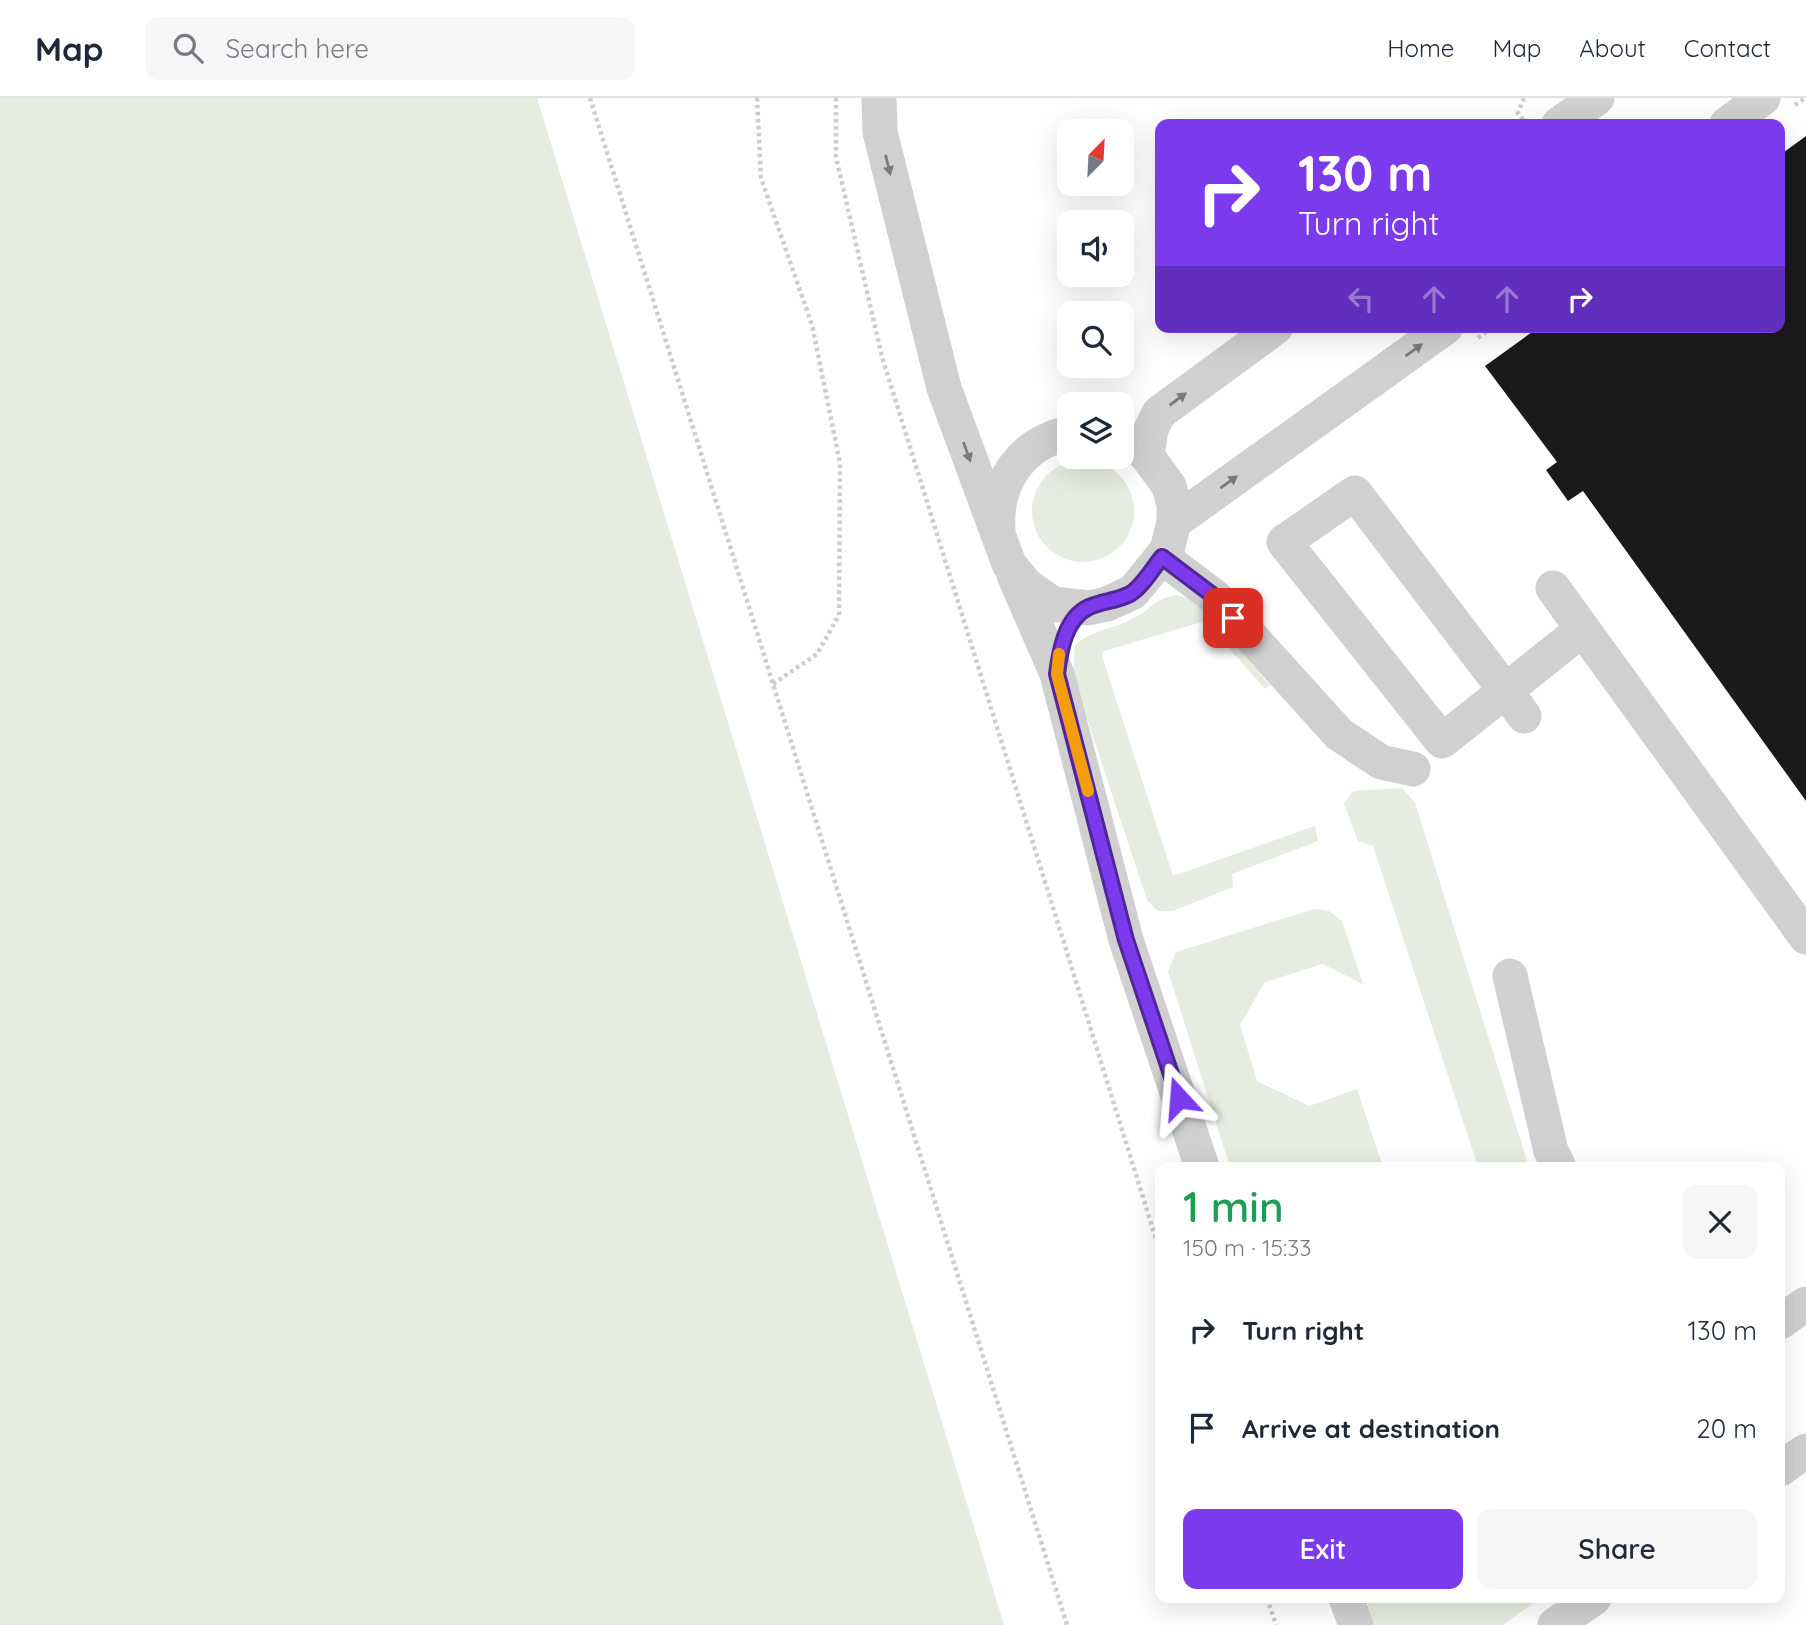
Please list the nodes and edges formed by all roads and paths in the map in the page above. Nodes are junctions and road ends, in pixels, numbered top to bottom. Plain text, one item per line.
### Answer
1 (590, 98) edge
2 (757, 98) edge
3 (836, 98) edge
4 (879, 98) edge
5 (1524, 98) edge
6 (1763, 98) edge
7 (1522, 119) edge
8 (1734, 119) edge
9 (1268, 333) edge
10 (1438, 333) edge
11 (1057, 436) edge
12 (1134, 447) edge
13 (1174, 522) junction
14 (1004, 552) junction
15 (1162, 557) junction
16 (1553, 588) dead end
17 (1088, 608) junction
18 (1583, 629) junction
19 (1057, 674) junction
20 (773, 684) junction
21 (1514, 703) junction
22 (1413, 769) dead end
23 (1806, 937) edge
24 (1510, 976) dead end
25 (1200, 1162) edge
26 (1556, 1162) edge
27 (1155, 1236) edge
28 (1806, 1304) edge
29 (1785, 1319) edge
30 (1806, 1451) edge
31 (1785, 1466) edge
32 (1269, 1603) edge
33 (1348, 1603) edge
34 (1587, 1603) edge
35 (1067, 1625) edge
36 (1276, 1625) edge
37 (1356, 1625) edge
38 (1555, 1625) edge

1 - 20 path
2 - 20 path
3 - 27 path
4 -> 14 lane
5 - 7 path
6 - 8 lane
12 -> 9 lane
13 -> 10 lane
11 - 14 lane
12 - 13 lane
13 - 15 lane
14 - 17 lane
14 - 19 lane
15 - 17 lane
15 - 22 lane
16 - 18 lane
17 - 19 lane
18 - 21 lane
18 - 23 lane
19 - 25 lane
20 - 35 path
21 - 21 lane
24 - 26 lane
28 - 29 lane
30 - 31 lane
32 - 36 path
33 - 37 lane
34 - 38 lane

